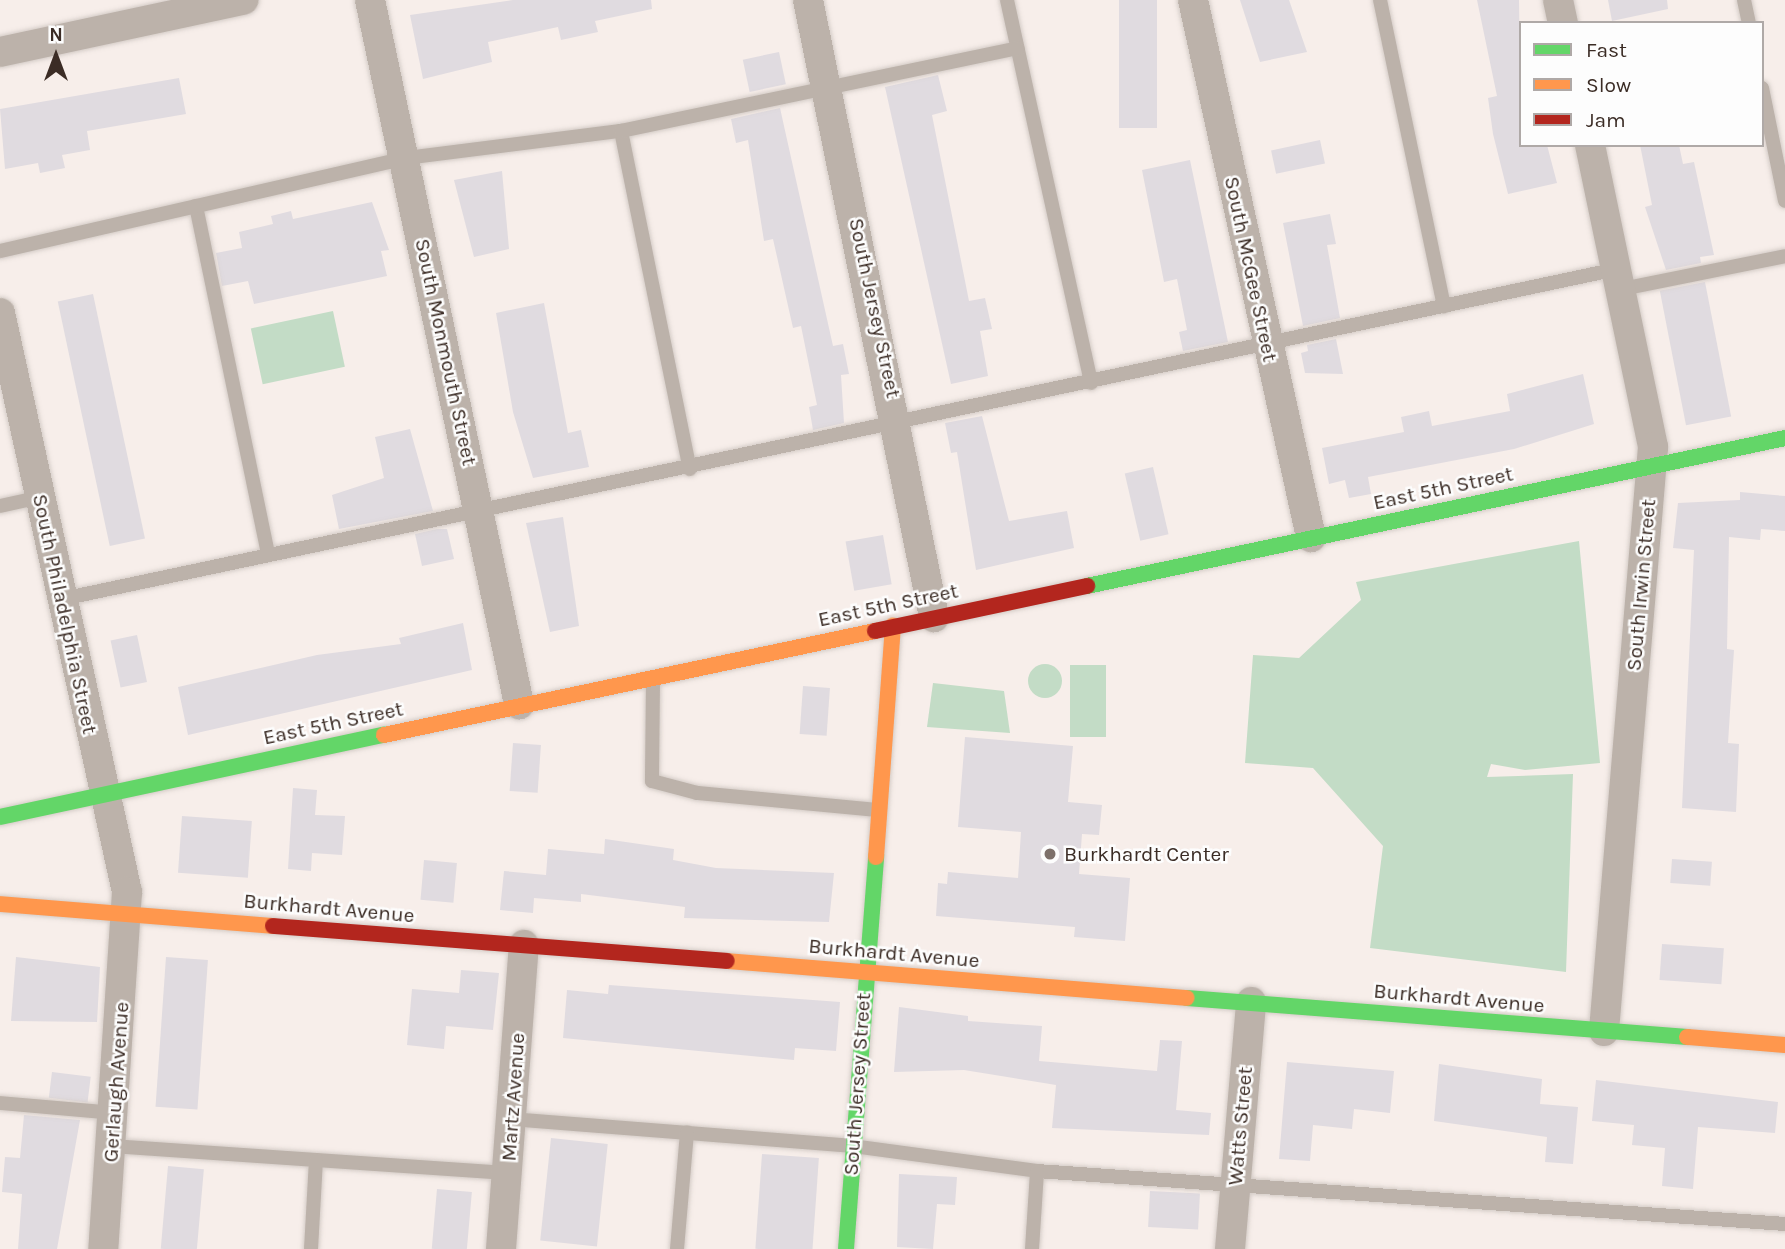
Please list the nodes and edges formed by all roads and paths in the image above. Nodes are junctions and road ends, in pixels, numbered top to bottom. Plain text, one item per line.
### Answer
1 (243, 0) edge
2 (370, 0) edge
3 (808, 0) edge
4 (1007, 0) edge
5 (1193, 0) edge
6 (1380, 0) edge
7 (1558, 0) edge
8 (1744, 0) edge
9 (1563, 21) edge
10 (1749, 21) edge
11 (1017, 48) junction
12 (0, 52) edge
13 (827, 88) junction
14 (1764, 98) edge
15 (621, 131) junction
16 (1590, 147) edge
17 (405, 158) junction
18 (1785, 201) edge
19 (196, 206) junction
20 (0, 251) edge
21 (1785, 256) edge
22 (1620, 279) junction
23 (1444, 306) junction
24 (0, 313) edge
25 (1267, 343) junction
26 (1091, 383) junction
27 (900, 426) junction
28 (1785, 438) edge
29 (1653, 465) junction
30 (690, 469) junction
31 (41, 497) junction
32 (0, 506) edge
33 (479, 513) junction
34 (1311, 537) junction
35 (268, 554) junction
36 (62, 599) junction
37 (934, 617) junction
38 (893, 626) junction
39 (653, 676) junction
40 (519, 704) junction
41 (104, 793) junction
42 (878, 810) junction
43 (0, 817) edge
44 (0, 904) edge
45 (128, 914) junction
46 (524, 945) junction
47 (865, 972) junction
48 (1251, 1002) junction
49 (1604, 1031) junction
50 (1785, 1045) edge
51 (0, 1103) edge
52 (114, 1113) junction
53 (511, 1119) junction
54 (687, 1132) junction
55 (111, 1146) junction
56 (853, 1146) junction
57 (316, 1160) junction
58 (1037, 1171) junction
59 (507, 1173) junction
60 (1235, 1186) junction
61 (1785, 1224) edge
62 (103, 1249) edge
63 (311, 1249) edge
64 (502, 1249) edge
65 (677, 1249) edge
66 (846, 1249) edge
67 (1032, 1249) edge
68 (1230, 1249) edge

1 - 12 street
2 - 17 street, South Monmouth Street
3 - 13 street, South Jersey Street
4 - 11 lane
5 - 25 street, South McGee Street
6 - 23 lane
7 - 9 street
8 - 10 lane
11 - 13 lane
11 - 26 lane
13 - 15 lane
13 - 27 street, South Jersey Street
14 - 18 lane
15 - 17 lane
15 - 30 lane
16 - 22 street, South Irwin Street
17 - 19 lane
17 - 33 street, South Monmouth Street
19 - 20 lane
19 - 35 lane
21 - 22 lane
22 - 23 lane
22 - 29 street, South Irwin Street
23 - 25 lane
24 - 31 street, South Philadelphia Street
25 - 26 lane
25 - 34 street, South McGee Street
26 - 27 lane
27 - 30 lane
27 - 37 street, South Jersey Street
28 - 29 street, East 5th Street
29 - 34 street, East 5th Street
29 - 49 street, South Irwin Street
30 - 33 lane
31 - 32 lane
31 - 36 street, South Philadelphia Street
33 - 35 lane
33 - 40 street, South Monmouth Street
34 - 37 street, East 5th Street
35 - 36 lane
36 - 41 street, South Philadelphia Street
37 - 38 street, East 5th Street
38 - 39 street, East 5th Street
38 - 42 street, South Jersey Street
39 - 40 street, East 5th Street
39 - 42 lane
40 - 41 street, East 5th Street
41 - 43 street, East 5th Street
41 - 45 street, South Philadelphia Street
42 - 47 street, South Jersey Street
44 - 45 street, Burkhardt Avenue
45 - 46 street, Burkhardt Avenue
45 - 52 street, Gerlaugh Avenue
46 - 47 street, Burkhardt Avenue
46 - 53 street, Martz Avenue
47 - 48 street, Burkhardt Avenue
47 - 56 street, South Jersey Street
48 - 49 street, Burkhardt Avenue
48 - 60 street, Watts Street
49 - 50 street, Burkhardt Avenue
51 - 52 lane
52 - 55 street, Gerlaugh Avenue
53 - 54 lane
53 - 59 street, Martz Avenue
54 - 56 lane
54 - 65 lane
55 - 57 lane
55 - 62 street, Gerlaugh Avenue
56 - 58 lane
56 - 66 street, South Jersey Street
57 - 59 lane
57 - 63 lane
58 - 60 lane
58 - 67 lane
59 - 64 street, Martz Avenue
60 - 61 lane
60 - 68 street, Watts Street

